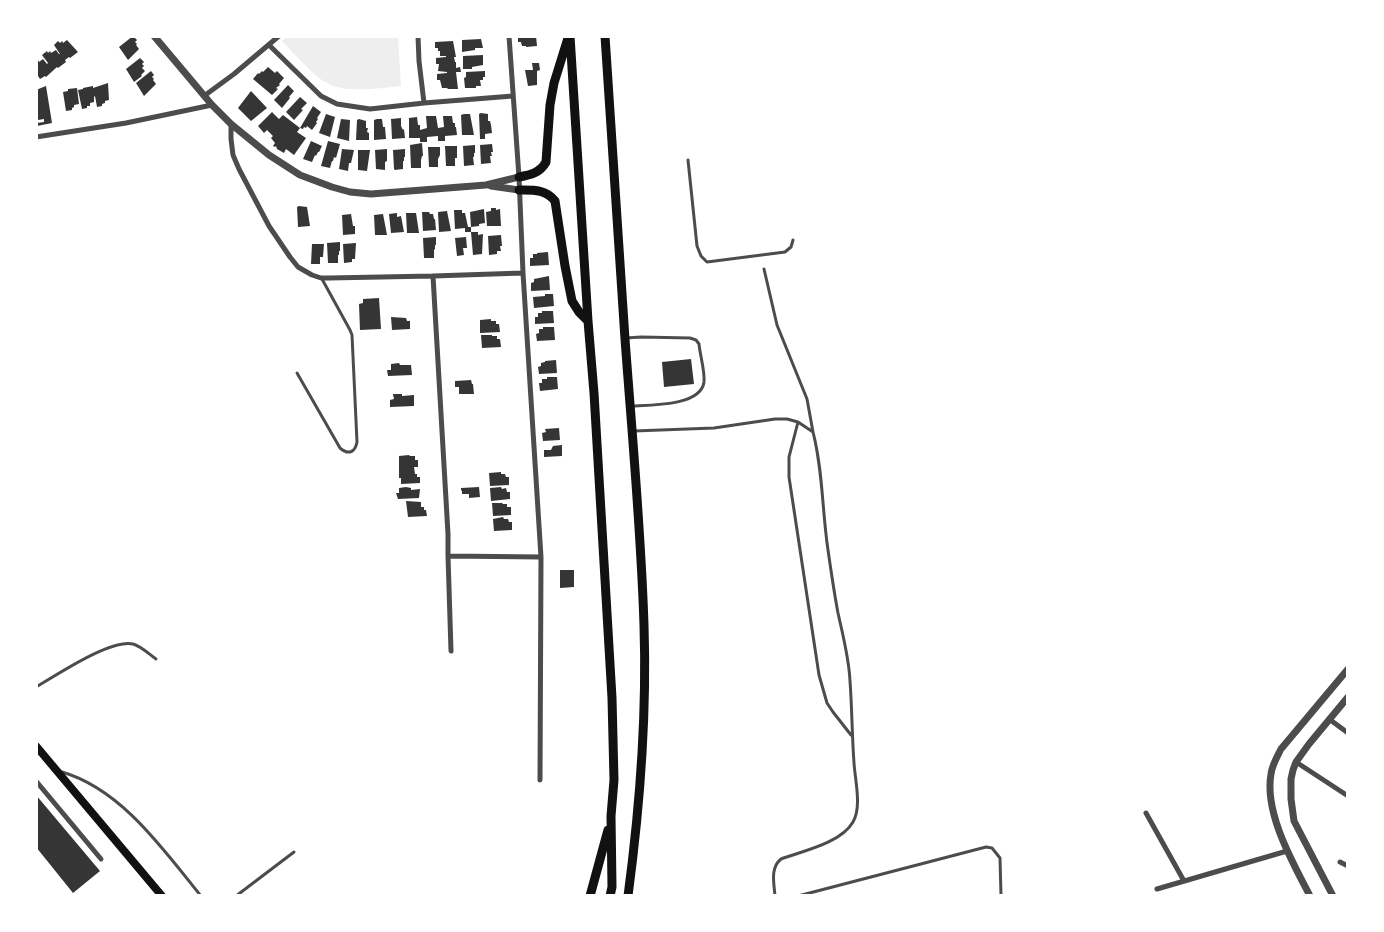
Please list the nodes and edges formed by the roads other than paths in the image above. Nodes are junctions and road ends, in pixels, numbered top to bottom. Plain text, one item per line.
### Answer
1 (154, 36) edge
2 (279, 36) edge
3 (418, 36) edge
4 (509, 36) edge
5 (569, 36) edge
6 (605, 36) edge
7 (269, 45) junction
8 (204, 96) junction
9 (513, 96) junction
10 (424, 103) junction
11 (212, 105) junction
12 (231, 124) junction
13 (36, 136) edge
14 (688, 160) dead end
15 (519, 177) junction
16 (486, 185) junction
17 (519, 190) junction
18 (793, 240) dead end
19 (764, 269) dead end
20 (523, 273) junction
21 (433, 276) junction
22 (321, 278) junction
23 (588, 321) junction
24 (625, 338) junction
25 (297, 373) dead end
26 (630, 406) junction
27 (798, 422) junction
28 (633, 431) junction
29 (813, 432) junction
30 (448, 556) junction
31 (541, 557) junction
32 (451, 651) dead end
33 (156, 659) dead end
34 (1348, 669) edge
35 (36, 687) edge
36 (1348, 697) edge
37 (1329, 719) junction
38 (1348, 733) edge
39 (852, 736) junction
40 (36, 746) edge
41 (1296, 762) junction
42 (57, 770) junction
43 (540, 780) dead end
44 (36, 781) edge
45 (1348, 796) edge
46 (1146, 813) dead end
47 (611, 816) junction
48 (1287, 851) junction
49 (294, 852) dead end
50 (101, 859) dead end
51 (1340, 862) dead end
52 (1348, 866) edge
53 (1184, 881) junction
54 (1157, 889) dead end
55 (162, 896) edge
56 (201, 896) edge
57 (236, 896) edge
58 (590, 896) edge
59 (610, 896) edge
60 (628, 896) edge
61 (775, 896) edge
62 (798, 896) edge
63 (1001, 896) edge
64 (1310, 896) edge
65 (1333, 896) edge

1 - 8 street
2 - 7 street
3 - 10 street
4 - 9 street
5 - 15 highway
5 - 23 highway
6 - 24 highway
7 - 8 street
7 - 10 street
8 - 11 street
9 - 10 street
9 - 15 street
11 - 12 street
11 - 13 street
12 - 16 street
12 - 22 street
14 - 18 lane
15 - 16 street
15 - 17 street
16 - 17 street
17 - 20 street
17 - 23 highway
19 - 29 lane
20 - 21 street
20 - 31 street
21 - 22 street
21 - 30 street
22 - 25 lane
23 - 47 highway
24 - 26 highway
24 - 26 lane
26 - 28 highway
27 - 28 lane
27 - 29 lane
27 - 39 lane
28 - 60 highway
29 - 39 lane
30 - 31 street
30 - 32 street
31 - 43 street
33 - 35 lane
34 - 48 street
36 - 37 street
37 - 38 street
37 - 41 street
39 - 61 lane
40 - 42 main road
41 - 45 street
41 - 65 street
42 - 55 main road
42 - 56 lane
44 - 50 street
46 - 53 street
47 - 58 highway
47 - 59 highway
48 - 53 street
48 - 64 street
49 - 57 lane
51 - 52 street
53 - 54 street
62 - 63 lane

